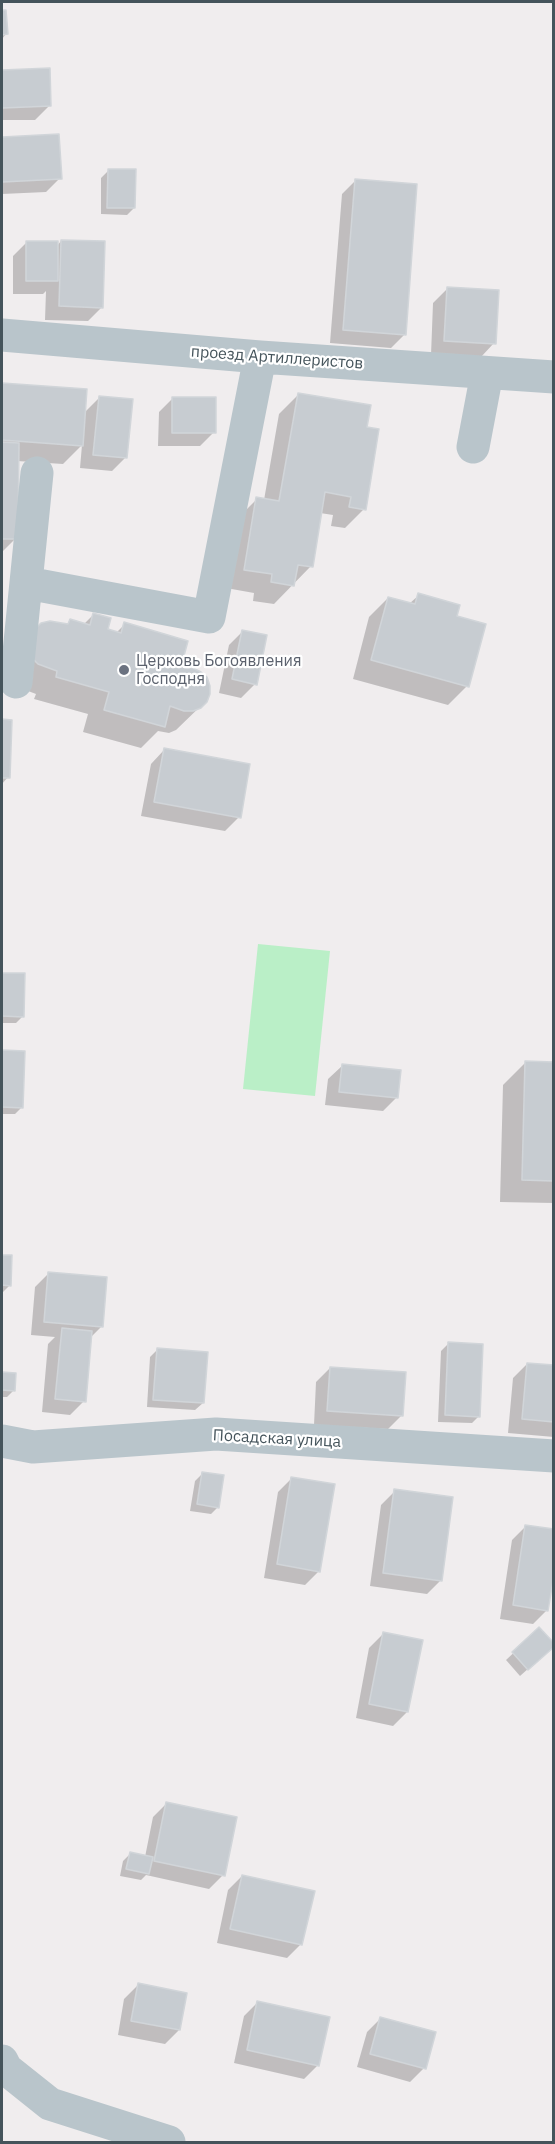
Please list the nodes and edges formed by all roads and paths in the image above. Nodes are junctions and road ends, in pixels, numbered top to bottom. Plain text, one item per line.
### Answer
1 (2, 335) edge
2 (260, 357) junction
3 (487, 373) junction
4 (554, 377) edge
5 (473, 447) dead end
6 (37, 472) dead end
7 (18, 592) edge
8 (16, 682) dead end
9 (2, 1441) edge
10 (554, 1456) edge
11 (2, 2061) edge
12 (169, 2142) edge

1 - 2 street, проезд Артиллеристов
2 - 3 street, проезд Артиллеристов
2 - 7 street
3 - 4 street, проезд Артиллеристов
3 - 5 street
6 - 7 street
7 - 8 street
9 - 10 street, Посадская улица
11 - 12 street

